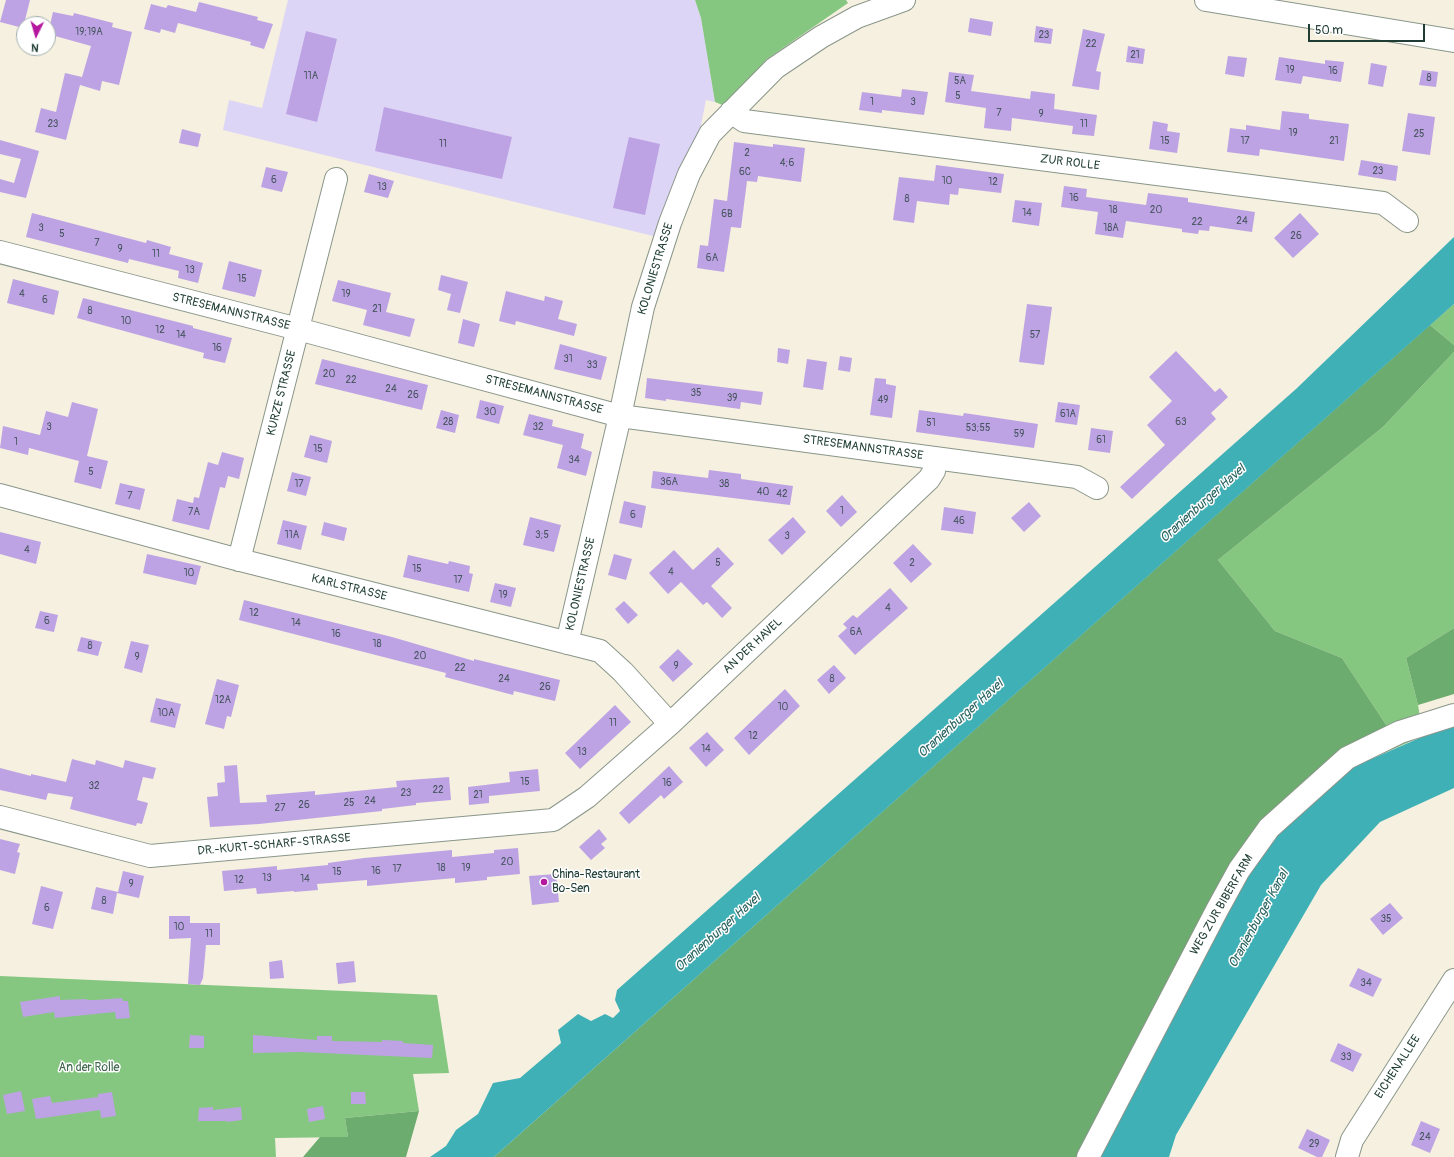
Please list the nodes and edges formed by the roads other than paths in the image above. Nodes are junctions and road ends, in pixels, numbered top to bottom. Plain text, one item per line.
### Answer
1 (904, 0) edge
2 (1206, 0) edge
3 (1454, 41) edge
4 (731, 112) junction
5 (336, 179) dead end
6 (1407, 221) dead end
7 (0, 252) edge
8 (298, 329) junction
9 (620, 416) junction
10 (936, 458) junction
11 (1097, 488) dead end
12 (0, 495) edge
13 (239, 560) junction
14 (567, 643) junction
15 (1454, 715) edge
16 (670, 724) junction
17 (0, 817) edge
18 (553, 820) joint
19 (1454, 980) edge
20 (1088, 1157) edge
21 (1347, 1157) edge

1 - 4 street, KOLONIESTRASSE
2 - 3 street
4 - 6 street, ZUR ROLLE
4 - 9 street, KOLONIESTRASSE
5 - 8 street, KURZE STRASSE
7 - 8 street, STRESEMANNSTRASSE
8 - 9 street, STRESEMANNSTRASSE
8 - 13 street, KURZE STRASSE
9 - 10 street, STRESEMANNSTRASSE
9 - 14 street, KOLONIESTRASSE
10 - 11 street, STRESEMANNSTRASSE
10 - 16 street, AN DER HAVEL
12 - 13 street, KARLSTRASSE
13 - 14 street, KARLSTRASSE
14 - 16 street, KARLSTRASSE
15 - 20 street, WEG ZUR BIBERFARM
16 - 18 street, AN DER HAVEL
17 - 18 street, DR.-KURT-SCHARF-STRASSE
19 - 21 street, EICHENALLEE

